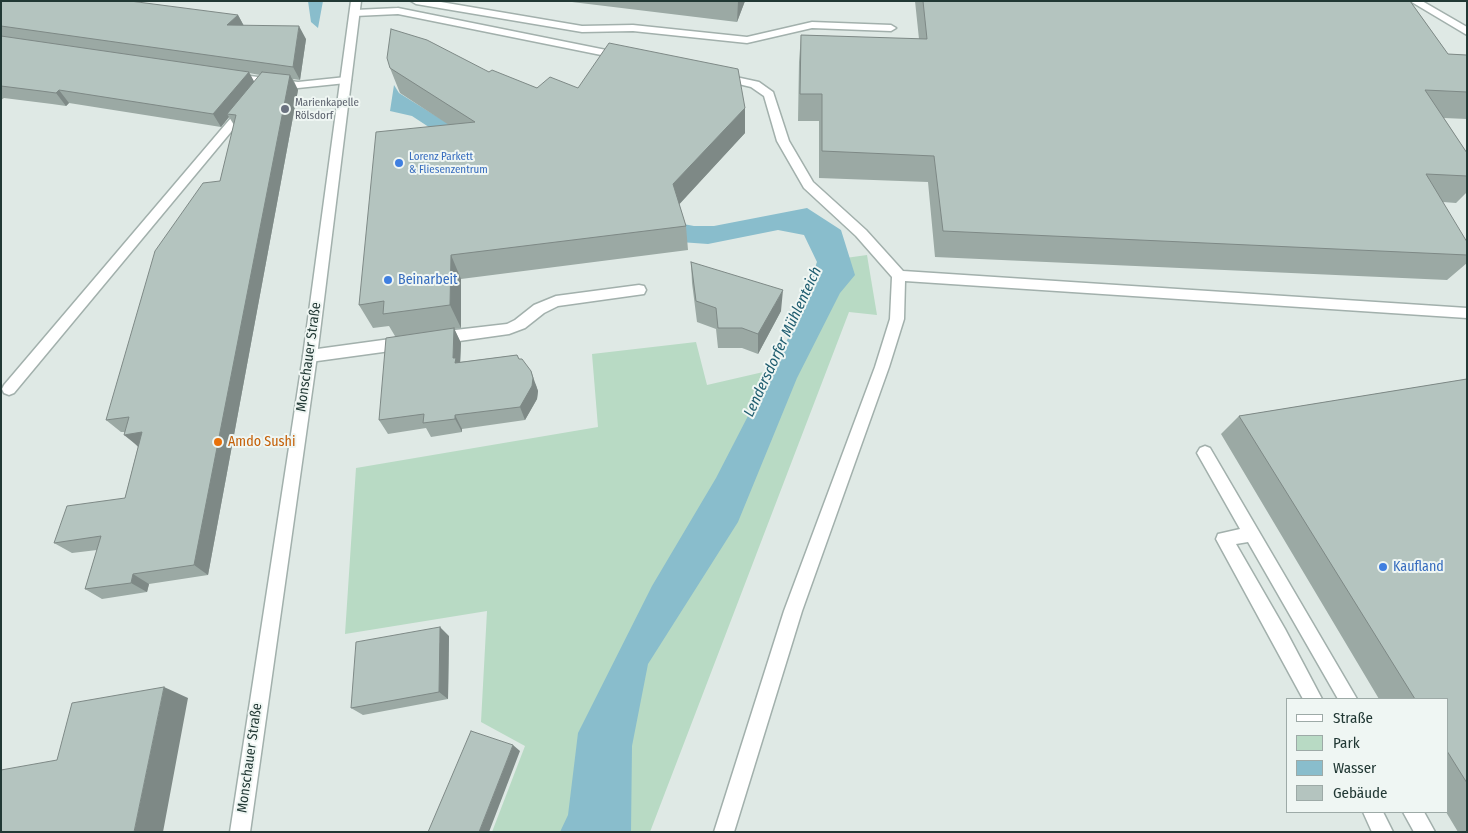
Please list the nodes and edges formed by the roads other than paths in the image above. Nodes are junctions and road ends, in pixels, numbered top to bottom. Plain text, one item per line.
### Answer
1 (416, 1) edge
2 (1415, 1) edge
3 (355, 7) edge
4 (891, 28) dead end
5 (1467, 32) edge
6 (628, 58) edge
7 (218, 74) edge
8 (710, 75) edge
9 (346, 80) junction
10 (267, 82) junction
11 (899, 276) junction
12 (639, 290) dead end
13 (1467, 313) edge
14 (310, 356) junction
15 (9, 389) dead end
16 (1205, 452) dead end
17 (1252, 534) junction
18 (1312, 698) edge
19 (1347, 698) edge
20 (1374, 813) edge
21 (1414, 813) edge
22 (240, 832) edge
23 (724, 832) edge
24 (1383, 832) edge
25 (1425, 832) edge

1 - 4 street
2 - 5 street
3 - 6 street
3 - 9 street, Monschauer Straße
7 - 10 street
8 - 11 street
9 - 10 street
9 - 14 street, Monschauer Straße
10 - 15 street
11 - 13 street
11 - 23 street
12 - 14 street
14 - 22 street, Monschauer Straße
16 - 17 street
17 - 18 street
17 - 19 street
20 - 24 street
21 - 25 street

